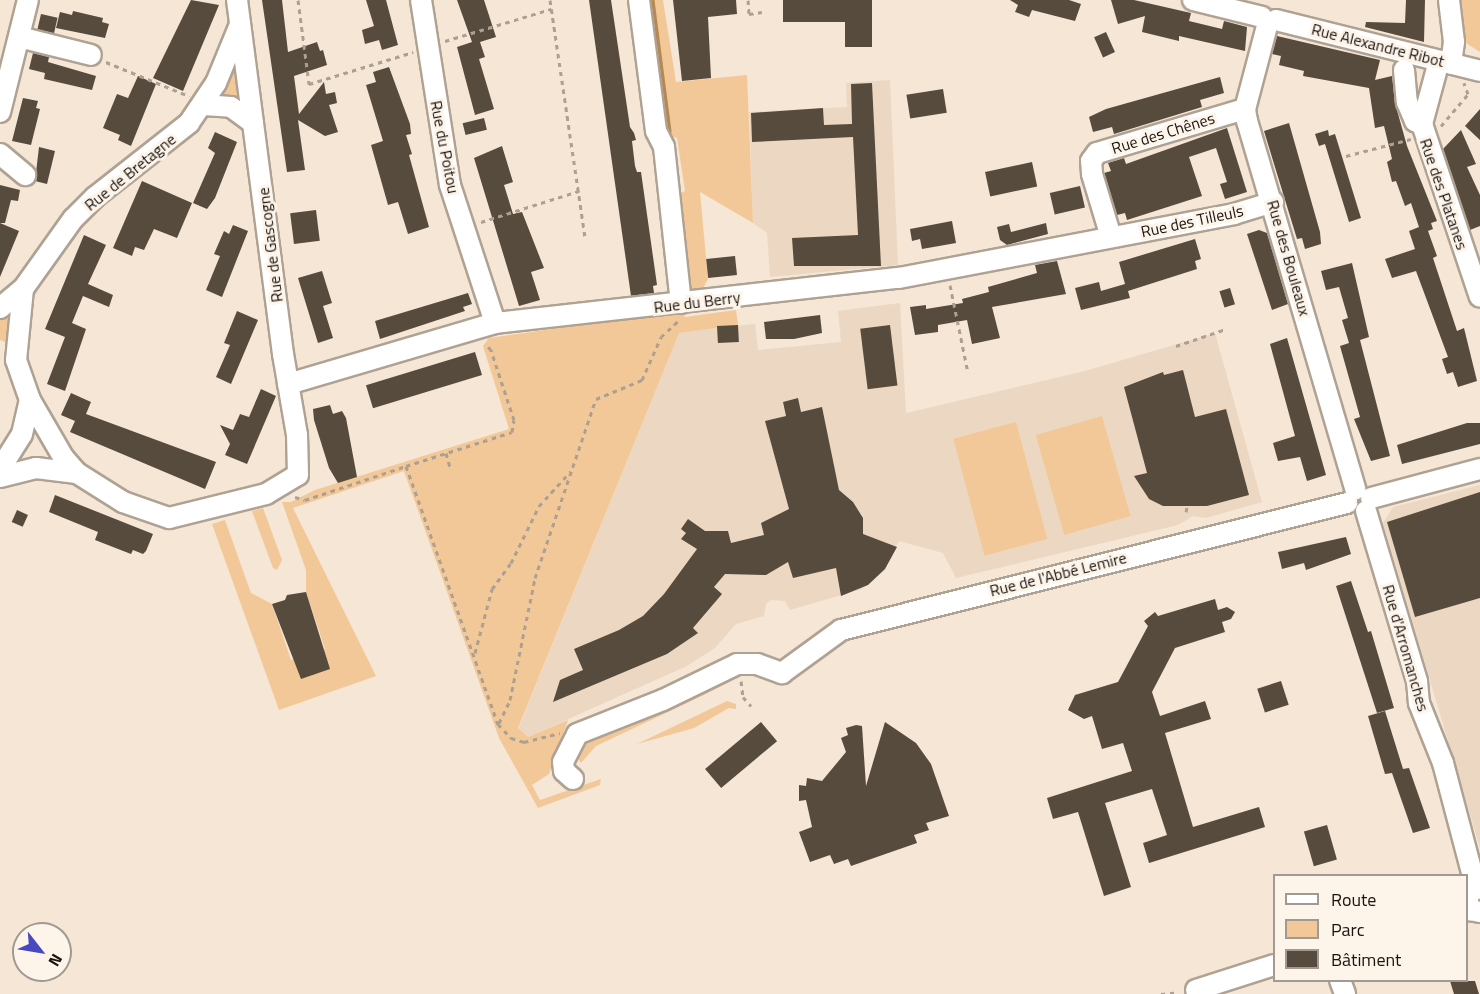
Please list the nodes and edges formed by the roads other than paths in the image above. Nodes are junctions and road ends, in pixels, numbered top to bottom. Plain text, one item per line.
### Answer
1 (28, 0) edge
2 (237, 0) edge
3 (421, 0) edge
4 (639, 0) edge
5 (1193, 0) edge
6 (1449, 0) edge
7 (1268, 21) junction
8 (240, 24) junction
9 (19, 37) junction
10 (91, 55) road end
11 (1445, 63) junction
12 (1404, 70) dead end
13 (1480, 71) edge
14 (1, 101) edge
15 (204, 105) junction
16 (1245, 110) junction
17 (253, 123) junction
18 (1422, 124) junction
19 (0, 154) edge
20 (25, 175) dead end
21 (1272, 202) junction
22 (1111, 237) junction
23 (23, 289) junction
24 (1480, 297) edge
25 (681, 303) junction
26 (0, 308) edge
27 (488, 326) junction
28 (0, 347) edge
29 (16, 360) junction
30 (288, 384) junction
31 (30, 400) junction
32 (0, 468) edge
33 (1480, 469) edge
34 (77, 473) junction
35 (0, 477) edge
36 (1360, 500) junction
37 (573, 779) dead end
38 (1467, 874) edge
39 (1468, 879) edge
40 (1472, 896) edge
41 (1480, 912) edge
42 (1273, 966) edge
43 (1196, 990) dead end

1 - 9 street
2 - 8 street, Rue de Gascogne
3 - 27 street, Rue du Poitou
4 - 25 street
5 - 7 street, Rue Alexandre Ribot
6 - 11 street, Rue des Platanes
7 - 11 street, Rue Alexandre Ribot
7 - 16 street
8 - 15 street, Rue de Bretagne
8 - 17 street, Rue de Gascogne
9 - 10 street
9 - 14 street
11 - 13 street, Rue Alexandre Ribot
11 - 18 street, Rue des Platanes
12 - 18 street, Rue des Platanes
15 - 17 street
15 - 23 street, Rue de Bretagne
16 - 21 street, Rue des Bouleaux
16 - 22 street, Rue des Chênes
17 - 30 street, Rue de Gascogne
18 - 24 street, Rue des Platanes
19 - 20 street
21 - 22 street, Rue des Tilleuls
21 - 36 street, Rue des Bouleaux
22 - 25 street, Rue du Berry
23 - 26 street, Rue de Bretagne
23 - 29 street
25 - 27 street, Rue du Berry
27 - 30 street, Rue du Berry
28 - 29 street
29 - 31 street
30 - 34 street, Rue de Gascogne
31 - 32 street
31 - 34 street
33 - 36 street, Rue de l'Abbé Lemire
34 - 35 street
36 - 37 street, Rue de l'Abbé Lemire
36 - 38 street, Rue d'Arromanches
39 - 40 street, Rue d'Arromanches
40 - 41 street
42 - 43 street

